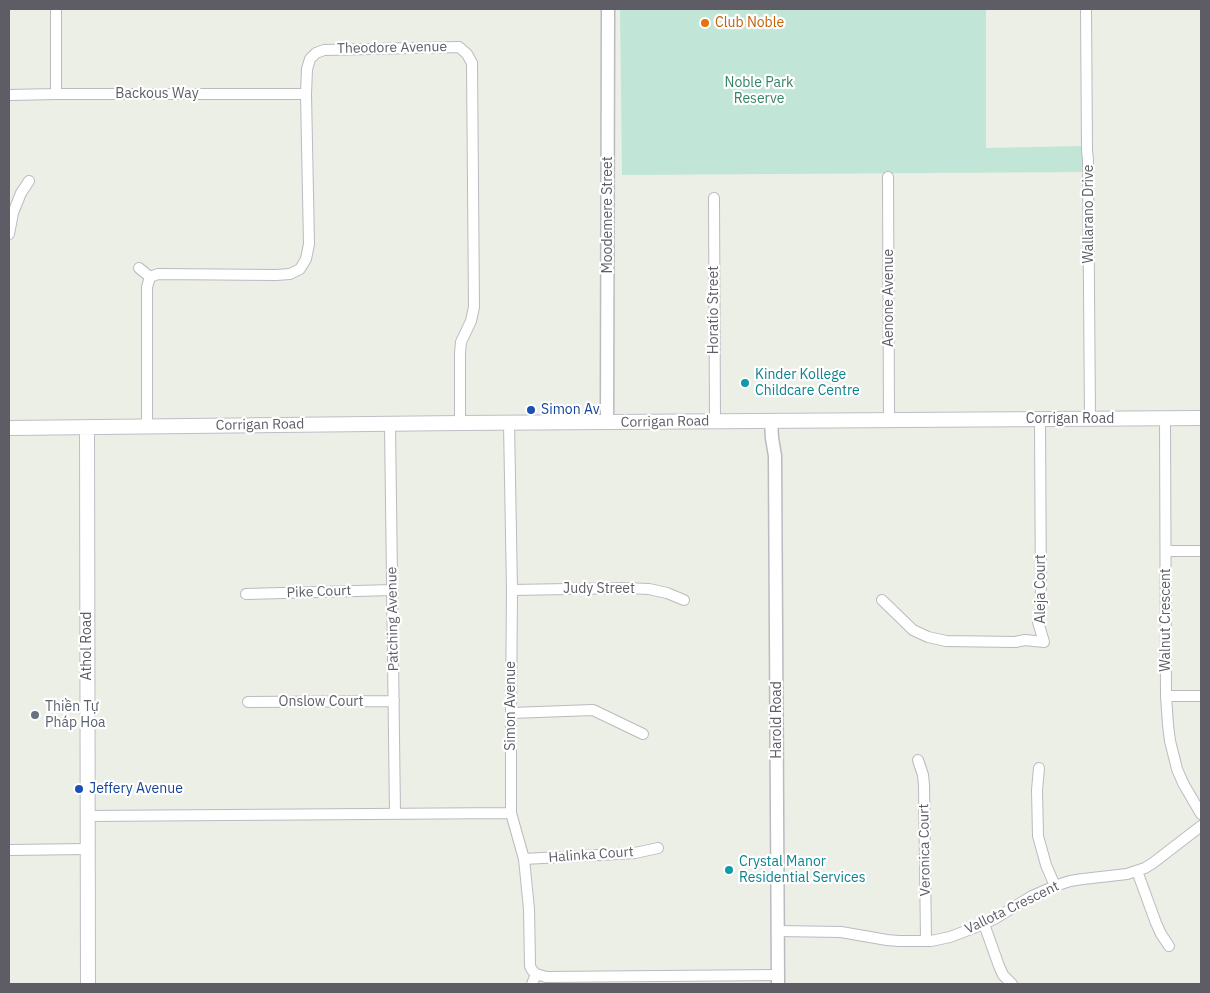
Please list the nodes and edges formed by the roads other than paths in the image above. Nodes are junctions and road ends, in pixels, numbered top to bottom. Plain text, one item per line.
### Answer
1 (56, 9) edge
2 (608, 9) edge
3 (1086, 9) edge
4 (56, 94) junction
5 (306, 94) junction
6 (9, 95) edge
7 (888, 177) dead end
8 (29, 181) dead end
9 (714, 198) dead end
10 (9, 234) edge
11 (139, 268) dead end
12 (150, 277) junction
13 (1165, 418) junction
14 (1201, 418) edge
15 (1040, 419) junction
16 (1090, 419) junction
17 (889, 420) junction
18 (715, 421) junction
19 (775, 421) junction
20 (460, 422) junction
21 (608, 422) junction
22 (509, 423) junction
23 (390, 424) junction
24 (147, 427) junction
25 (9, 428) edge
26 (88, 428) junction
27 (1201, 551) edge
28 (1166, 552) junction
29 (393, 590) junction
30 (512, 590) junction
31 (246, 594) dead end
32 (684, 600) dead end
33 (882, 600) dead end
34 (1166, 696) junction
35 (1201, 696) edge
36 (394, 701) junction
37 (248, 702) dead end
38 (511, 713) junction
39 (643, 734) dead end
40 (918, 760) dead end
41 (1039, 768) dead end
42 (511, 812) junction
43 (395, 814) junction
44 (1201, 814) edge
45 (87, 816) junction
46 (1201, 826) edge
47 (658, 848) dead end
48 (88, 849) junction
49 (9, 850) edge
50 (524, 859) junction
51 (1137, 871) junction
52 (1055, 886) junction
53 (984, 924) junction
54 (778, 932) junction
55 (926, 941) junction
56 (1170, 946) dead end
57 (536, 974) junction
58 (778, 979) edge
59 (652, 980) edge
60 (88, 984) edge
61 (532, 984) edge
62 (1012, 984) edge

1 - 4 street
2 - 21 street, Moodemere Street
3 - 16 street, Wallarano Drive
4 - 5 street, Backous Way
4 - 6 street, Backous Way
5 - 12 street, Theodore Avenue
5 - 20 street, Theodore Avenue
7 - 17 street, Aenone Avenue
8 - 10 street
9 - 18 street, Horatio Street
11 - 12 street
12 - 24 street
13 - 14 main road, Corrigan Road
13 - 16 main road, Corrigan Road
13 - 28 street, Walnut Crescent
15 - 16 main road, Corrigan Road
15 - 17 main road, Corrigan Road
15 - 33 street, Aleja Court
17 - 19 main road, Corrigan Road
18 - 19 main road, Corrigan Road
18 - 21 main road, Corrigan Road
19 - 54 street, Harold Road
20 - 22 main road, Corrigan Road
20 - 23 main road, Corrigan Road
21 - 22 main road, Corrigan Road
22 - 30 street, Simon Avenue
23 - 24 main road, Corrigan Road
23 - 29 street, Patching Avenue
24 - 26 main road, Corrigan Road
25 - 26 main road, Corrigan Road
26 - 45 main road, Athol Road
27 - 28 street
28 - 34 street, Walnut Crescent
29 - 31 street, Pike Court
29 - 36 street, Patching Avenue
30 - 32 street, Judy Street
30 - 38 street, Simon Avenue
34 - 35 street
34 - 44 street, Walnut Crescent
36 - 37 street, Onslow Court
36 - 43 street, Patching Avenue
38 - 39 street
38 - 42 street, Simon Avenue
40 - 55 street, Veronica Court
41 - 52 street
42 - 43 street
42 - 50 street, Simon Avenue
43 - 45 street
45 - 48 main road, Athol Road
46 - 51 street, Vallota Crescent
47 - 50 street, Halinka Court
48 - 49 street
48 - 60 main road, Athol Road
50 - 57 street, Simon Avenue
51 - 52 street, Vallota Crescent
51 - 56 street
52 - 53 street, Vallota Crescent
53 - 55 street, Vallota Crescent
53 - 62 street
54 - 55 street, Vallota Crescent
54 - 58 street, Harold Road
57 - 59 street
57 - 61 street
58 - 59 street

